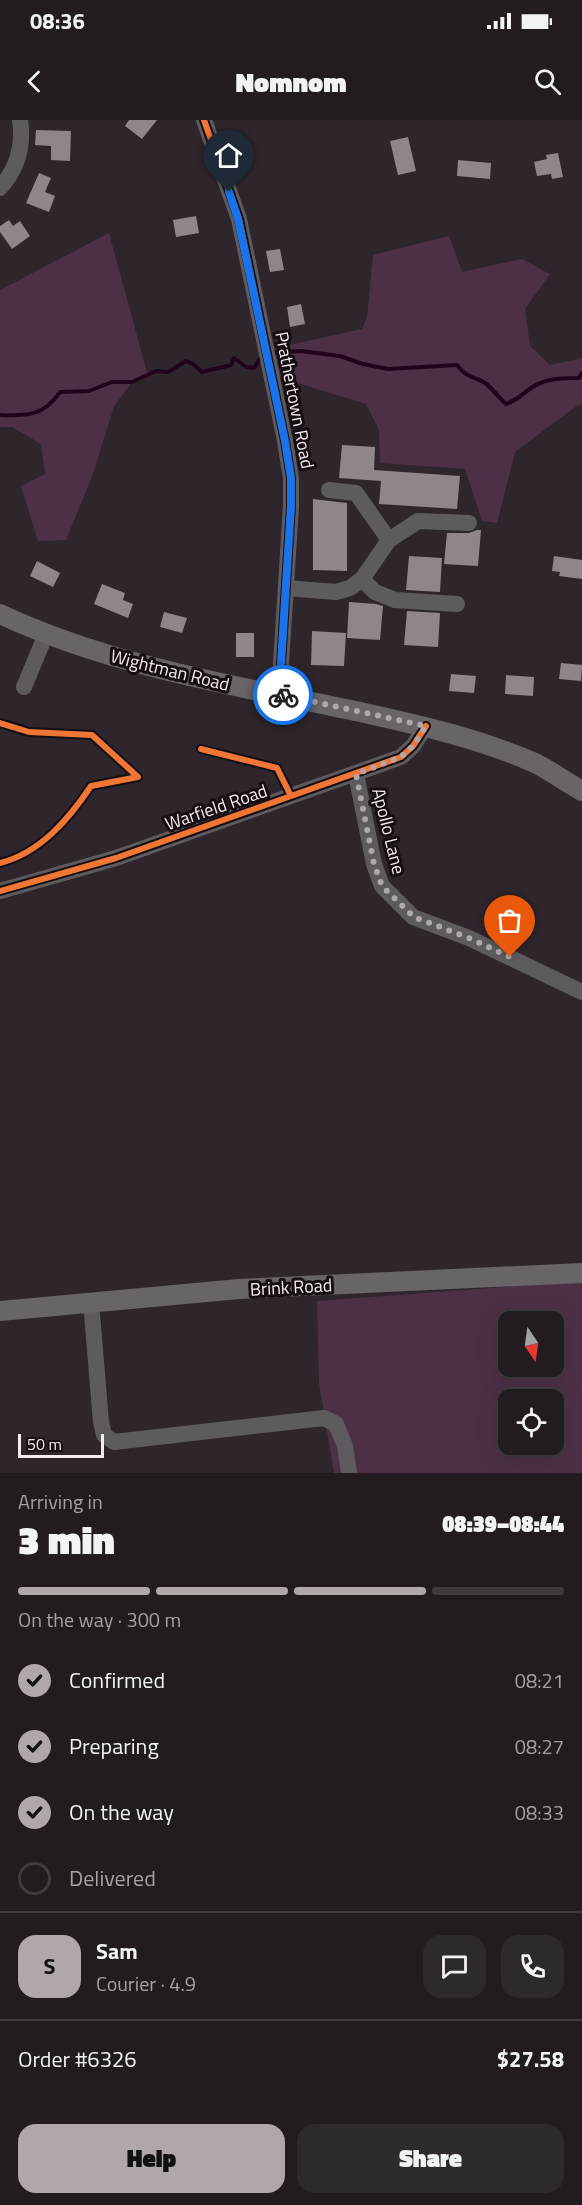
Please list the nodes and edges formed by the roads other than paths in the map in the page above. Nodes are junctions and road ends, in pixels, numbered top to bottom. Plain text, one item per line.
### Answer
1 (20, 120) edge
2 (204, 120) edge
3 (0, 188) edge
4 (329, 490) dead end
5 (469, 523) dead end
6 (389, 540) junction
7 (362, 579) junction
8 (286, 588) junction
9 (457, 604) dead end
10 (0, 614) edge
11 (46, 634) junction
12 (24, 687) dead end
13 (279, 695) junction
14 (426, 726) junction
15 (356, 774) junction
16 (582, 791) edge
17 (0, 891) edge
18 (582, 992) edge
19 (582, 1273) edge
20 (91, 1302) junction
21 (0, 1311) edge
22 (350, 1473) edge

1 - 3 street
2 - 8 street, Prathertown Road
4 - 6 street
5 - 6 street
6 - 7 street
7 - 8 street
7 - 9 street
8 - 13 street, Prathertown Road
10 - 11 main road, Wightman Road
11 - 12 street
11 - 13 main road, Wightman Road
13 - 14 main road, Wightman Road
14 - 15 street, Warfield Road
14 - 16 main road, Wightman Road
15 - 17 street, Warfield Road
15 - 18 street, Apollo Lane
19 - 20 main road, Brink Road
20 - 21 main road, Brink Road
20 - 22 street

